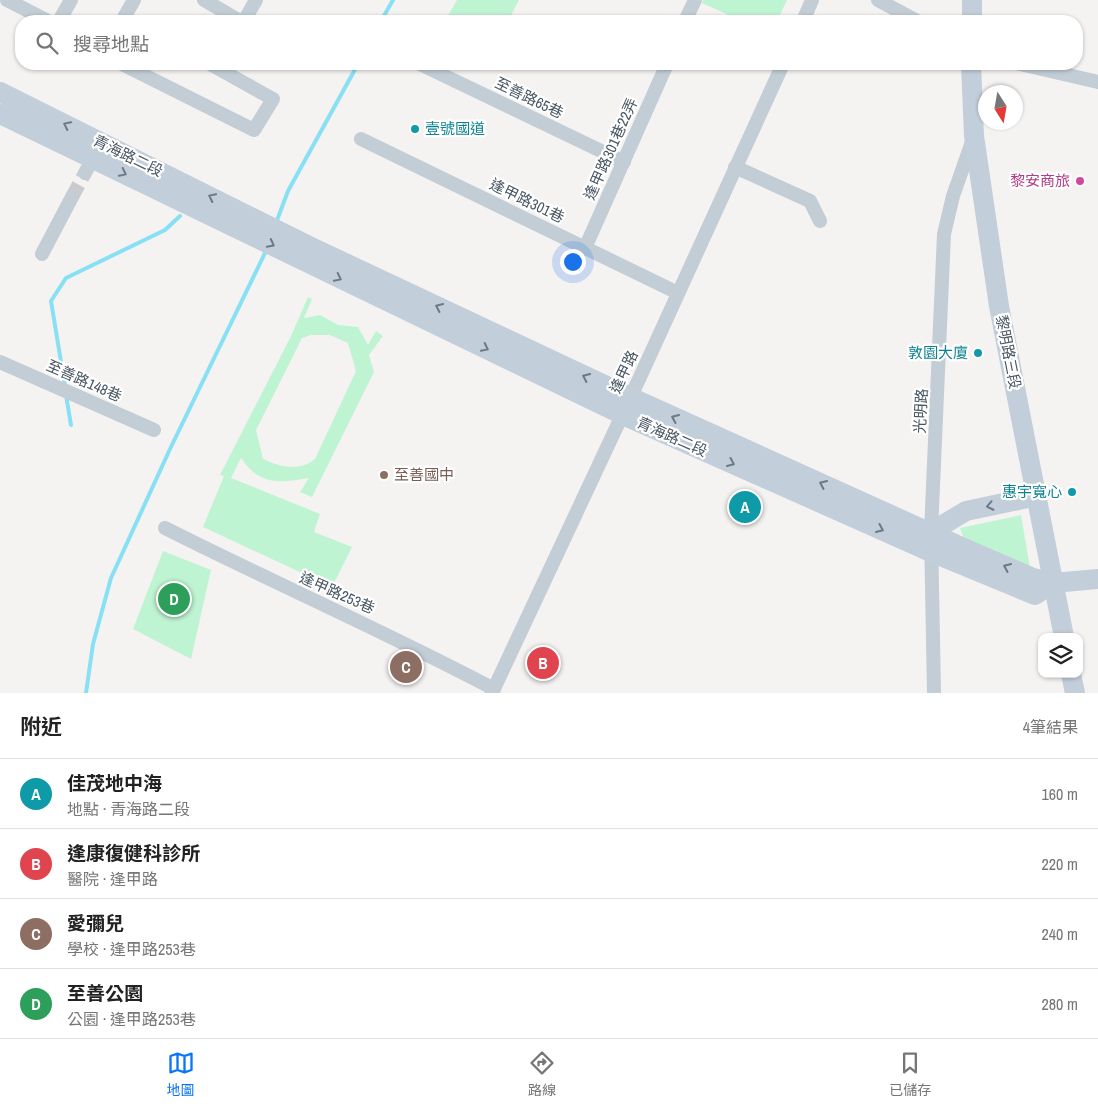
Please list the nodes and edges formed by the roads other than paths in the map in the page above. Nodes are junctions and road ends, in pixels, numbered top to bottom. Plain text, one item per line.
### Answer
1 (7, 0) edge
2 (71, 0) edge
3 (134, 0) edge
4 (204, 0) edge
5 (256, 0) edge
6 (695, 0) edge
7 (812, 0) edge
8 (878, 0) edge
9 (972, 0) edge
10 (36, 15) edge
11 (63, 15) edge
12 (129, 15) edge
13 (230, 15) edge
14 (247, 15) edge
15 (688, 15) edge
16 (806, 15) edge
17 (906, 15) edge
18 (972, 15) edge
19 (134, 70) edge
20 (224, 70) edge
21 (432, 70) edge
22 (664, 70) edge
23 (780, 70) edge
24 (971, 70) edge
25 (1046, 70) edge
26 (1098, 82) edge
27 (0, 92) edge
28 (0, 114) edge
29 (974, 136) junction
30 (361, 138) dead end
31 (624, 162) junction
32 (735, 167) junction
33 (72, 197) tunnel mouth
34 (820, 221) dead end
35 (252, 226) junction
36 (586, 248) junction
37 (42, 254) dead end
38 (678, 293) junction
39 (0, 362) edge
40 (627, 406) junction
41 (154, 430) dead end
42 (1038, 496) junction
43 (165, 528) dead end
44 (931, 542) junction
45 (1098, 579) edge
46 (1053, 583) junction
47 (1063, 633) edge
48 (1072, 678) edge
49 (493, 691) edge
50 (934, 693) edge
51 (1075, 693) edge

1 - 10 street
2 - 11 street
3 - 12 street
4 - 13 street
5 - 14 street
6 - 15 street
7 - 16 street
8 - 17 street
9 - 18 main road
19 - 20 street
21 - 31 street, 至善路65巷
22 - 31 street, 逢甲路301巷22弄
23 - 32 street, 逢甲路
24 - 29 main road, 黎明路三段
25 - 26 street
35 -> 27 main road, 青海路二段
28 -> 35 main road, 青海路二段
29 - 42 main road, 黎明路三段
29 - 44 street, 光明路
30 - 36 street, 逢甲路301巷
31 - 36 street, 逢甲路301巷22弄
32 - 34 street
32 - 38 street, 逢甲路
33 - 37 street
35 - 40 main road, 青海路二段
36 - 38 street, 逢甲路301巷
38 - 40 street, 逢甲路
39 - 41 street, 至善路148巷
40 - 44 main road, 青海路二段
40 - 49 street, 逢甲路
42 -> 44 main road
42 - 46 main road, 黎明路三段
43 - 49 street, 逢甲路253巷
44 - 46 main road, 青海路二段
44 - 50 street, 光明路
45 - 46 main road, 青海路二段
46 - 47 main road, 黎明路三段
48 - 51 main road

